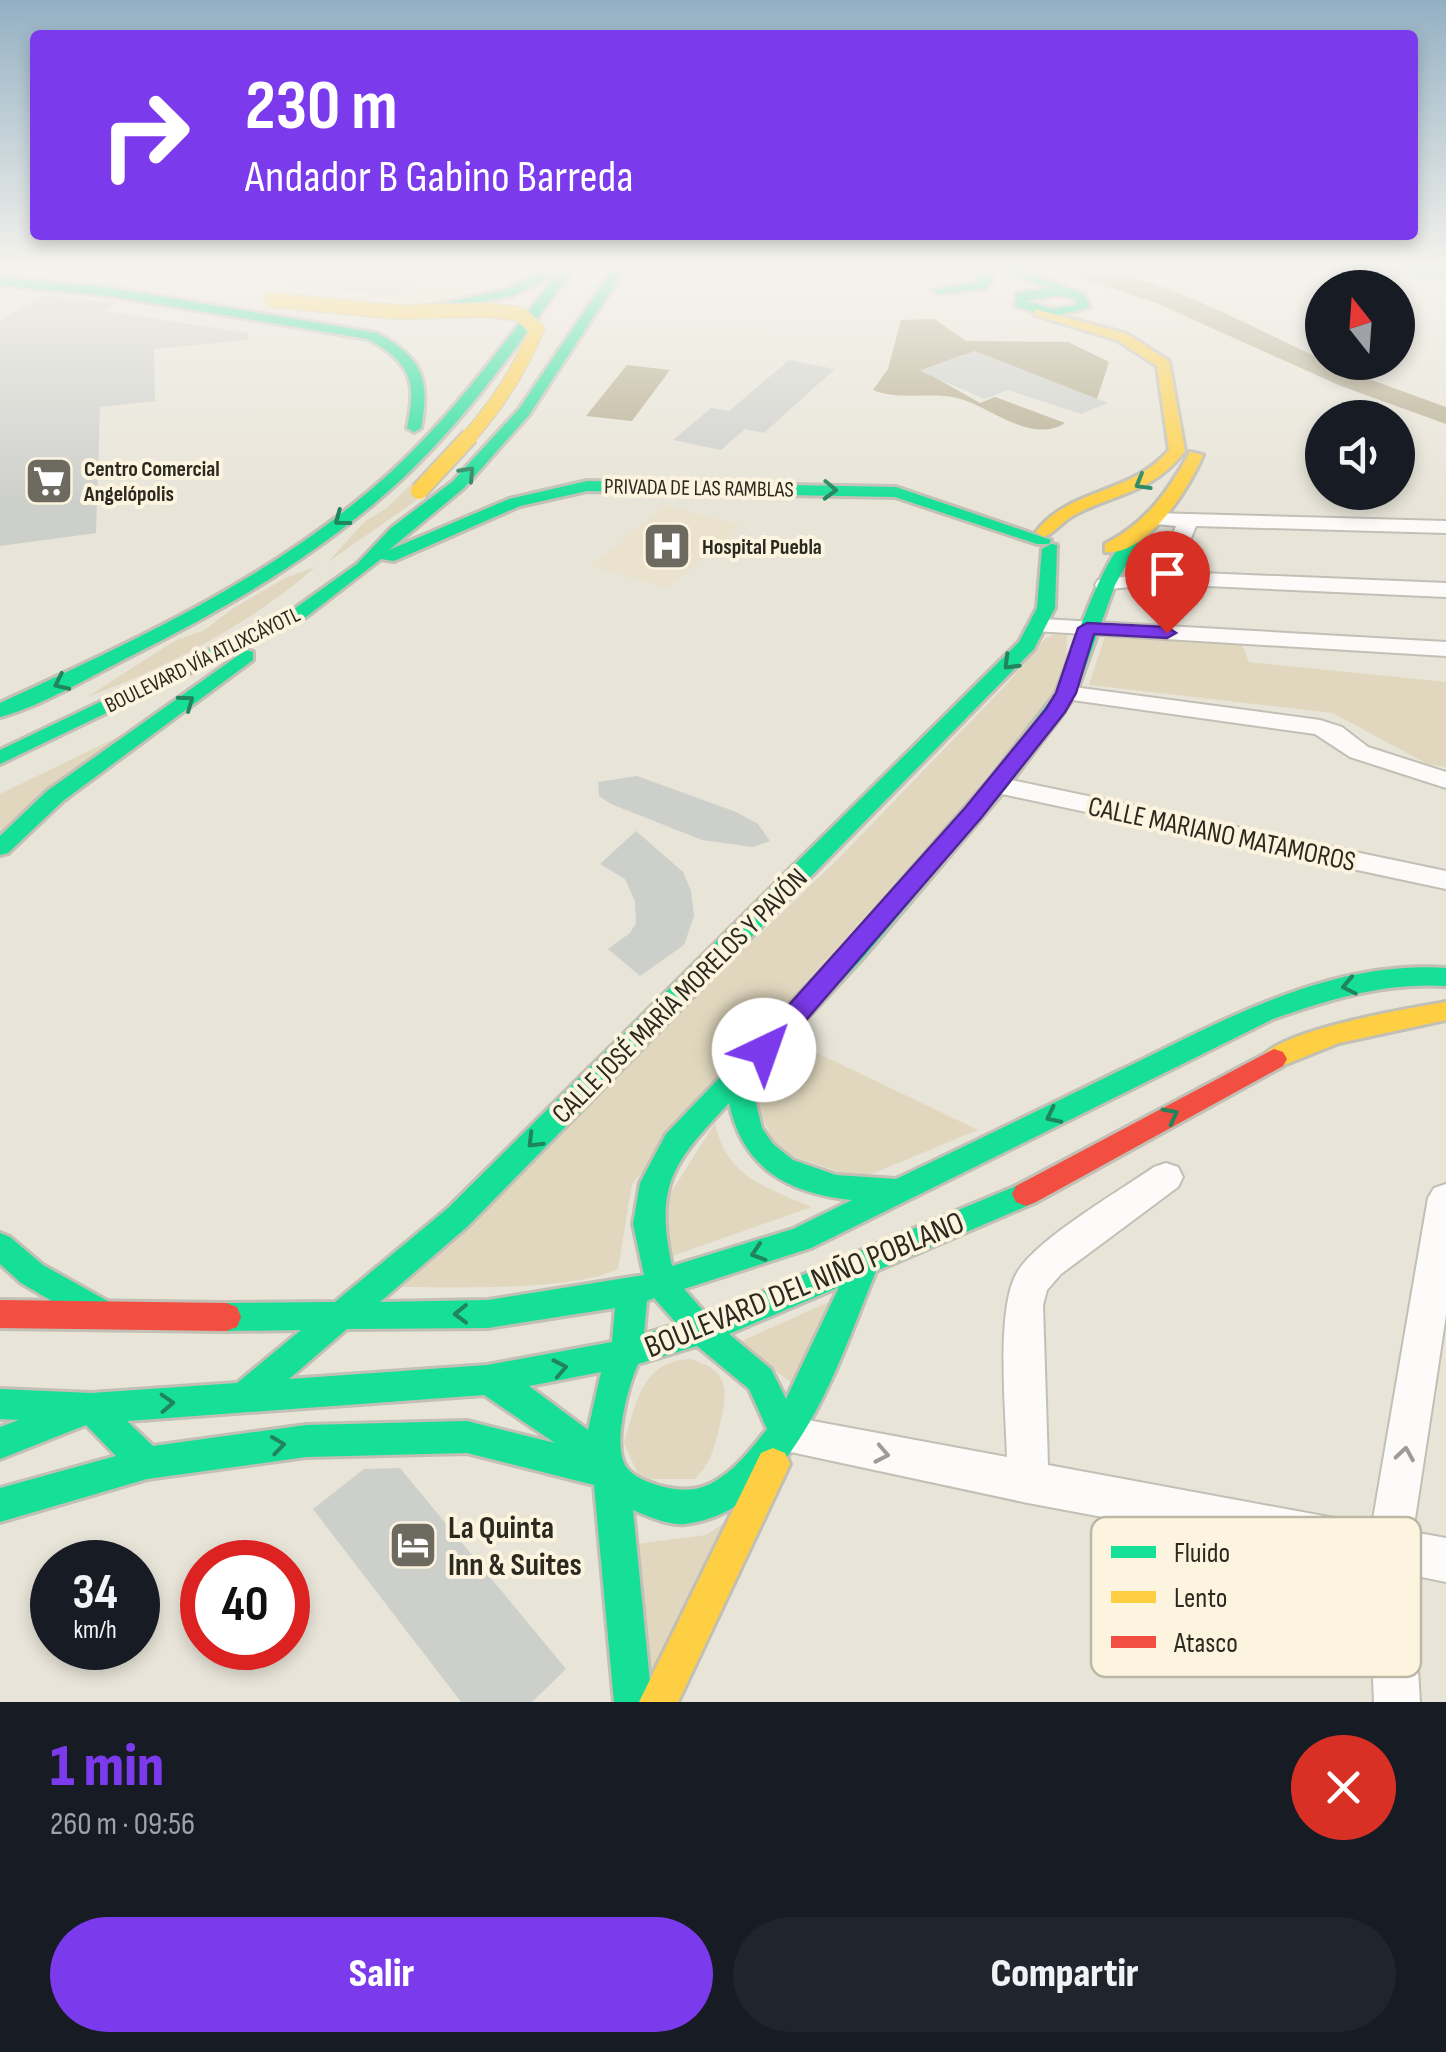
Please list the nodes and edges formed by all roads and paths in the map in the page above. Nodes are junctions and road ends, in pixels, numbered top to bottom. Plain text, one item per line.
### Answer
1 (388, 345) edge
2 (490, 345) edge
3 (504, 345) edge
4 (532, 345) edge
5 (568, 345) edge
6 (1136, 345) edge
7 (1158, 345) edge
8 (414, 428) junction
9 (346, 488) dead end
10 (1153, 519) junction
11 (1188, 521) junction
12 (992, 526) junction
13 (1446, 527) edge
14 (292, 529) dead end
15 (397, 532) junction
16 (1046, 540) junction
17 (1103, 547) junction
18 (363, 568) junction
19 (1164, 578) junction
20 (1046, 579) junction
21 (1106, 585) junction
22 (1446, 590) edge
23 (300, 613) junction
24 (1043, 626) junction
25 (1087, 628) junction
26 (1446, 649) edge
27 (0, 685) edge
28 (1066, 693) junction
29 (0, 711) edge
30 (0, 758) edge
31 (1446, 780) edge
32 (997, 785) junction
33 (0, 848) edge
34 (1446, 880) edge
35 (1446, 976) edge
36 (1446, 1011) edge
37 (745, 1071) junction
38 (1166, 1177) dead end
39 (929, 1178) junction
40 (1446, 1198) edge
41 (0, 1246) edge
42 (865, 1262) junction
43 (661, 1284) junction
44 (632, 1292) junction
45 (0, 1314) edge
46 (339, 1316) junction
47 (108, 1318) junction
48 (702, 1332) junction
49 (628, 1353) junction
50 (487, 1380) junction
51 (242, 1399) junction
52 (0, 1404) edge
53 (91, 1408) junction
54 (786, 1435) junction
55 (0, 1443) edge
56 (147, 1463) junction
57 (606, 1472) junction
58 (1028, 1483) junction
59 (0, 1505) edge
60 (1211, 1517) edge
61 (1394, 1517) edge
62 (1421, 1556) edge
63 (1446, 1560) edge
64 (1397, 1677) edge
65 (633, 1702) edge
66 (658, 1702) edge
67 (1398, 1702) edge

1 - 8 main road
2 - 8 main road
3 -> 29 main road, BOULEVARD VÍA ATLIXCÁYOTL
4 - 15 main road, bridge
15 -> 5 main road, BOULEVARD VÍA ATLIXCÁYOTL
6 -> 16 main road
7 - 10 main road
8 - 9 main road
10 - 11 street
10 - 17 main road
11 - 13 street
11 - 19 street
12 - 16 main road, PRIVADA DE LAS RAMBLAS
18 -> 12 main road, PRIVADA DE LAS RAMBLAS
12 - 20 main road
14 - 27 main road
15 - 18 main road, BOULEVARD VÍA ATLIXCÁYOTL
16 - 17 main road, PRIVADA DE LAS RAMBLAS
16 - 17 main road
16 - 20 main road
17 - 21 main road
18 - 23 main road, BOULEVARD VÍA ATLIXCÁYOTL
19 - 21 street
19 - 22 street
20 - 24 main road
21 - 25 main road
23 - 30 main road, BOULEVARD VÍA ATLIXCÁYOTL
33 -> 23 main road
24 - 25 street
24 -> 46 main road, CALLE JOSÉ MARÍA MORELOS Y PAVÓN
25 - 26 street
25 - 28 main road
28 - 31 street
28 - 32 main road
32 - 34 street, CALLE MARIANO MATAMOROS
32 - 37 main road
35 -> 39 main road, BOULEVARD DEL NIÑO POBLANO
42 -> 36 main road, BOULEVARD DEL NIÑO POBLANO
37 - 39 main road
37 - 43 main road
38 - 58 street
39 -> 43 main road, BOULEVARD DEL NIÑO POBLANO
61 -> 40 street
41 - 47 main road
42 - 48 main road, BOULEVARD DEL NIÑO POBLANO
42 - 54 main road
43 - 44 main road, BOULEVARD DEL NIÑO POBLANO
43 - 48 main road
44 -> 46 main road, BOULEVARD DEL NIÑO POBLANO
44 - 49 main road
45 - 47 main road, BOULEVARD DEL NIÑO POBLANO
46 - 47 main road, BOULEVARD DEL NIÑO POBLANO
46 - 51 main road, CALLE JOSÉ MARÍA MORELOS Y PAVÓN
48 - 49 main road, BOULEVARD DEL NIÑO POBLANO
48 - 54 main road
50 -> 49 main road, BOULEVARD DEL NIÑO POBLANO
49 - 57 main road
50 - 51 main road, BOULEVARD DEL NIÑO POBLANO
50 - 57 main road
53 -> 51 main road, BOULEVARD DEL NIÑO POBLANO
52 - 53 main road, BOULEVARD DEL NIÑO POBLANO
53 - 55 main road
53 - 56 main road
54 - 57 main road
54 -> 58 street
54 - 66 main road
56 -> 57 main road
56 - 59 main road
57 - 65 main road
58 - 60 street
62 - 63 street
64 - 67 street

